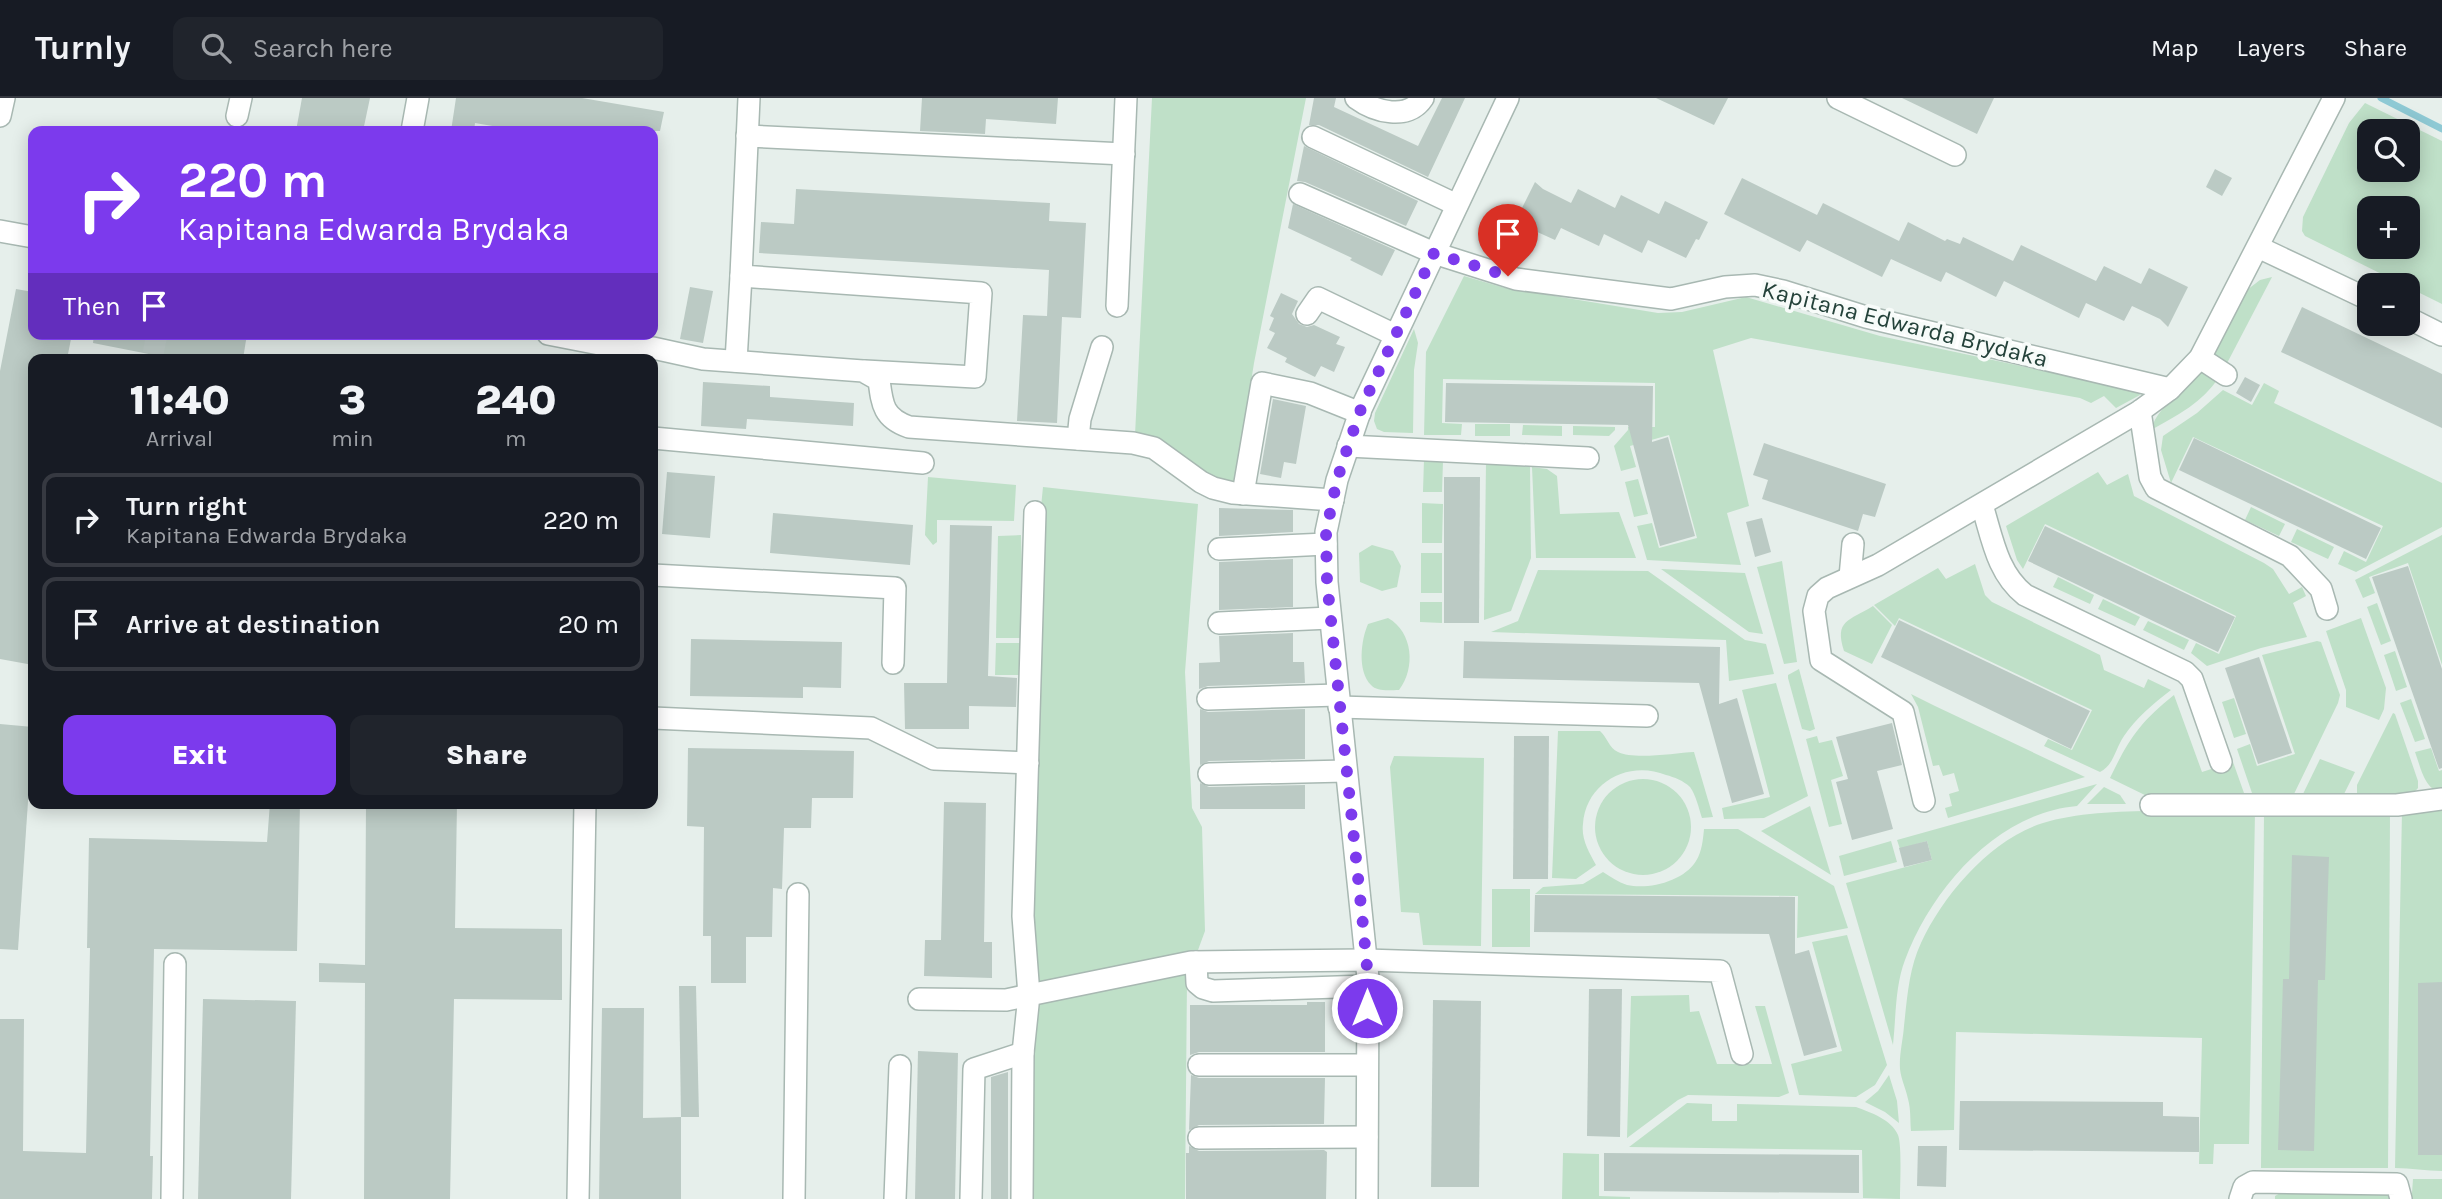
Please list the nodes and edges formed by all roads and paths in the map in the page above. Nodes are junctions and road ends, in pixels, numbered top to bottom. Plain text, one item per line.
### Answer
1 (4, 98) edge
2 (418, 98) edge
3 (749, 98) edge
4 (1126, 98) edge
5 (1356, 98) edge
6 (1423, 98) edge
7 (1508, 98) edge
8 (1838, 98) edge
9 (2334, 98) edge
10 (0, 116) edge
11 (413, 126) edge
12 (747, 136) junction
13 (1313, 137) dead end
14 (1124, 153) junction
15 (1955, 155) dead end
16 (1300, 194) dead end
17 (1457, 205) junction
18 (0, 231) edge
19 (28, 236) edge
20 (2258, 247) junction
21 (1434, 253) junction
22 (741, 276) junction
23 (2357, 294) edge
24 (1117, 306) dead end
25 (1307, 314) dead end
26 (2420, 324) edge
27 (1395, 335) junction
28 (2442, 335) edge
29 (573, 340) edge
30 (1102, 347) dead end
31 (622, 352) edge
32 (2200, 358) junction
33 (736, 361) junction
34 (863, 371) junction
35 (2226, 375) dead end
36 (2170, 389) junction
37 (2140, 411) junction
38 (1360, 413) junction
39 (658, 438) edge
40 (1078, 439) junction
41 (1348, 446) junction
42 (1588, 458) dead end
43 (923, 463) dead end
44 (1243, 494) junction
45 (1333, 500) junction
46 (1982, 505) junction
47 (1035, 512) dead end
48 (1326, 544) junction
49 (1853, 544) dead end
50 (1219, 549) dead end
51 (658, 575) edge
52 (1850, 577) junction
53 (2327, 609) dead end
54 (1330, 618) junction
55 (1219, 623) dead end
56 (893, 663) dead end
57 (1208, 699) dead end
58 (1339, 701) junction
59 (1647, 716) dead end
60 (658, 718) edge
61 (2221, 762) dead end
62 (1028, 763) junction
63 (1346, 771) junction
64 (1209, 774) dead end
65 (2442, 800) edge
66 (1924, 801) dead end
67 (2151, 805) dead end
68 (585, 809) edge
69 (798, 894) dead end
70 (1366, 960) junction
71 (1196, 962) junction
72 (175, 964) dead end
73 (1367, 986) junction
74 (1029, 995) junction
75 (919, 999) dead end
76 (1023, 1053) junction
77 (1742, 1054) dead end
78 (1199, 1065) dead end
79 (1367, 1065) junction
80 (900, 1066) dead end
81 (1367, 1137) junction
82 (1199, 1138) dead end
83 (172, 1199) edge
84 (578, 1199) edge
85 (794, 1199) edge
86 (895, 1199) edge
87 (971, 1199) edge
88 (1022, 1199) edge
89 (1367, 1199) edge
90 (2239, 1199) edge
91 (2402, 1199) edge

1 - 10 street
2 - 11 street
3 - 12 street
4 - 14 street
5 - 6 street
7 - 17 street
8 - 15 street
9 - 20 street
12 - 14 street
12 - 22 street
13 - 17 street
14 - 24 street
16 - 21 street, Kapitana Edwarda Brydaka
17 - 21 street
18 - 19 street
20 - 23 street
20 - 32 street
21 - 27 street
21 - 36 street, Kapitana Edwarda Brydaka
22 - 33 street
22 - 34 street
25 - 27 street
26 - 28 street
27 - 38 street
29 - 31 street
30 - 40 street
31 - 33 street
32 - 35 street
32 - 36 street
33 - 34 street
34 - 40 street
36 - 37 street
37 - 46 street
37 - 53 street
38 - 41 street
38 - 44 street
39 - 43 street
40 - 44 street
41 - 42 street
41 - 45 street
44 - 45 street
45 - 48 street
46 - 52 street
46 - 61 street
47 - 62 street
48 - 50 street
48 - 54 street
49 - 52 street
51 - 56 street
52 - 66 street
54 - 55 street
54 - 58 street
57 - 58 street
58 - 59 street
58 - 63 street
60 - 62 street
62 - 74 street
63 - 64 street
63 - 70 street
65 - 67 street
68 - 84 street
69 - 85 street
70 - 71 street
70 - 73 street
70 - 77 street
71 - 73 street
71 - 74 street
72 - 83 street
73 - 79 street
74 - 75 street
74 - 76 street
76 - 87 street
76 - 88 street
78 - 79 street
79 - 81 street
80 - 86 street
81 - 82 street
81 - 89 street
90 - 91 street

